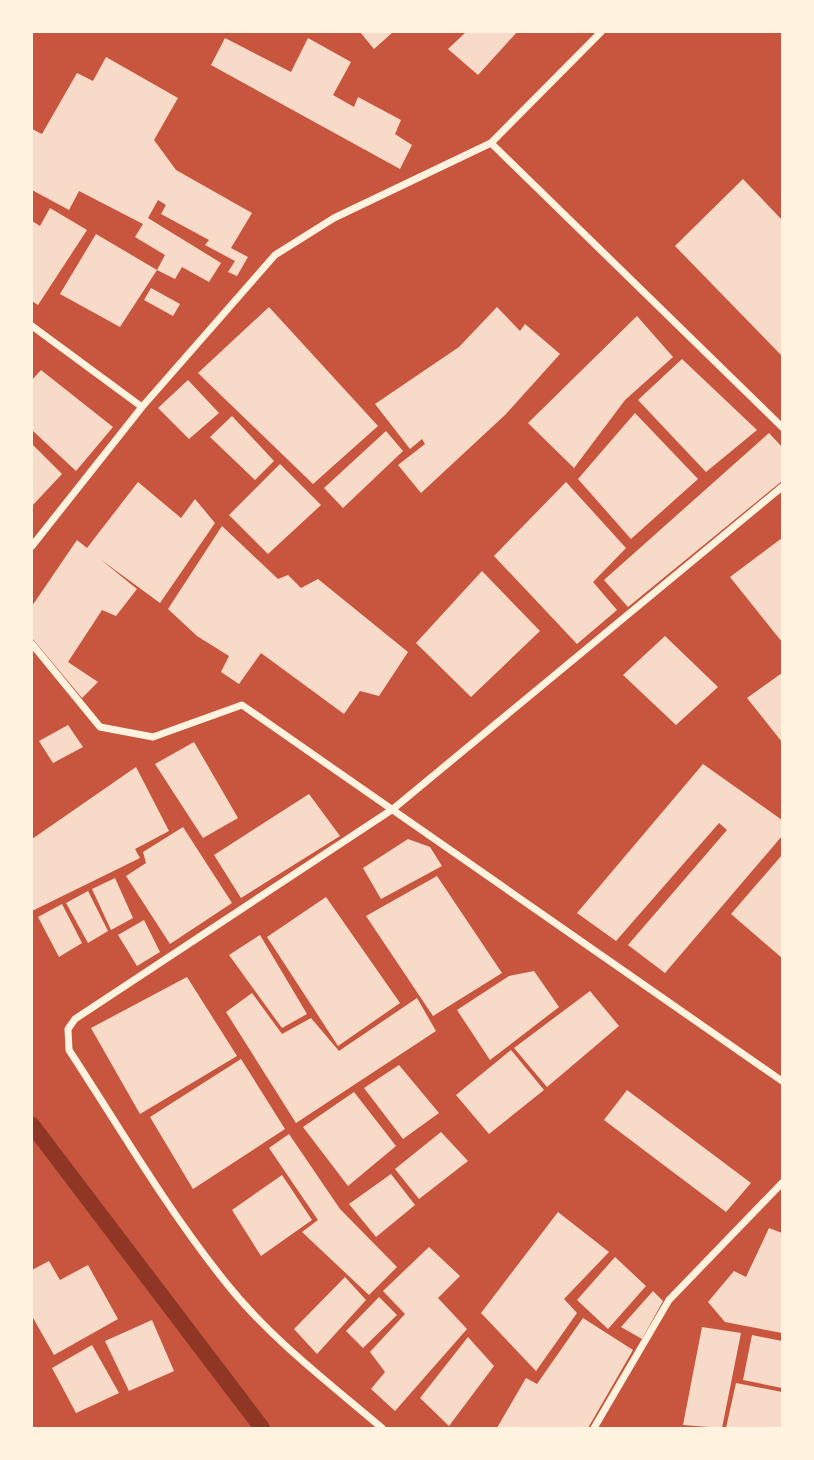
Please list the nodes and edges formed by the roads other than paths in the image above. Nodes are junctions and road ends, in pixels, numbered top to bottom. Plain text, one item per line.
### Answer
1 (601, 32) edge
2 (491, 143) junction
3 (32, 326) edge
4 (142, 407) junction
5 (782, 427) edge
6 (782, 487) edge
7 (32, 546) edge
8 (32, 644) edge
9 (393, 809) junction
10 (782, 1081) edge
11 (782, 1183) edge
12 (382, 1429) edge
13 (593, 1429) edge

1 - 2 street
2 - 4 street
2 - 5 street
3 - 4 street
4 - 7 street
6 - 9 street
8 - 9 street
9 - 10 street
9 - 12 street
11 - 13 street

